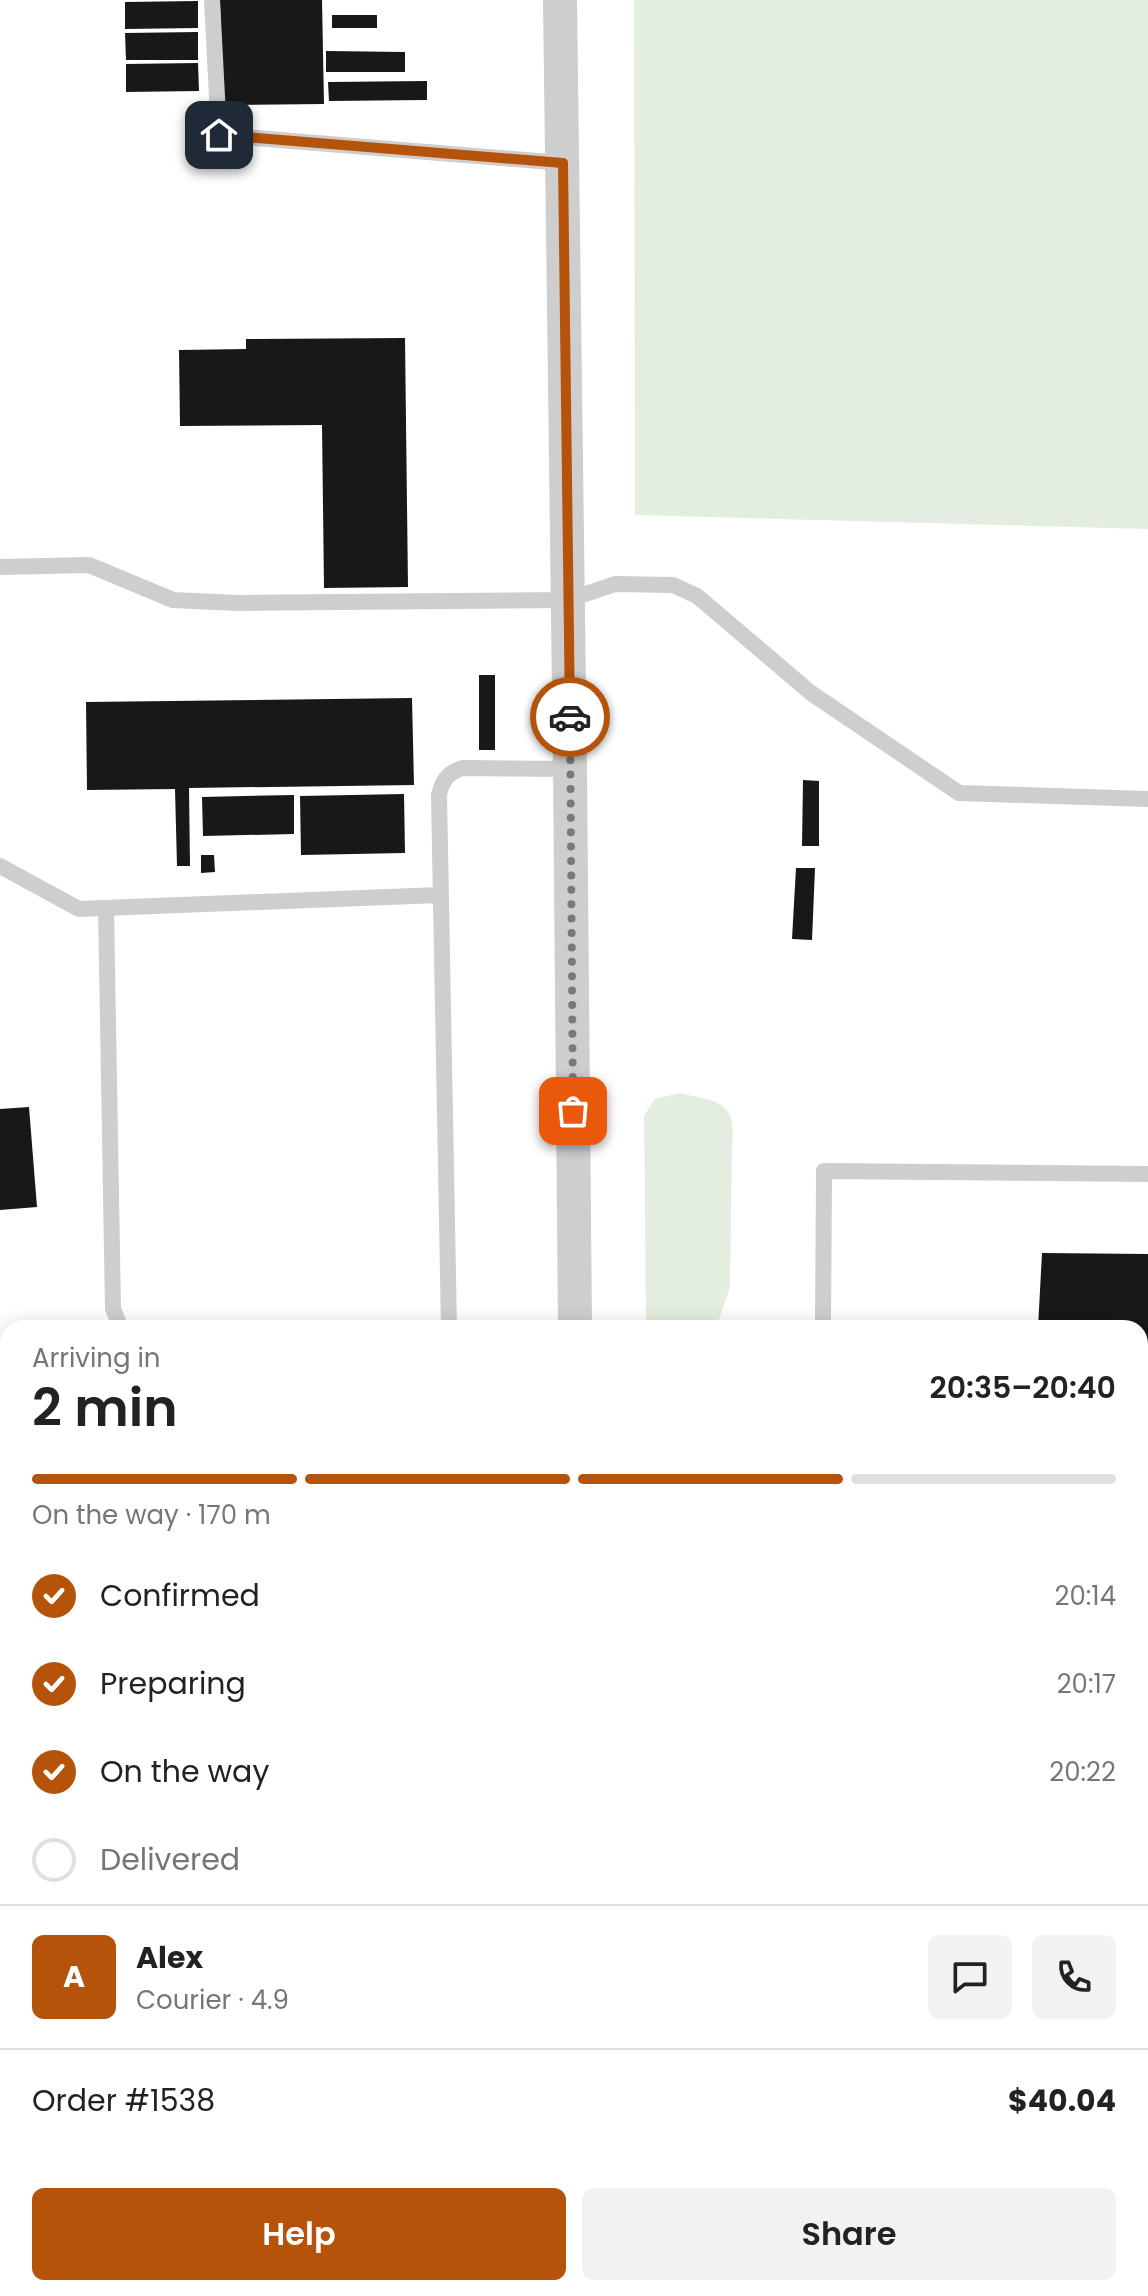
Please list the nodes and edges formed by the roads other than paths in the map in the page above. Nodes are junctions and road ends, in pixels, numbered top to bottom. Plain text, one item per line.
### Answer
1 (212, 0) edge
2 (560, 0) edge
3 (563, 163) junction
4 (0, 567) edge
5 (568, 600) junction
6 (570, 769) junction
7 (1148, 799) edge
8 (0, 866) edge
9 (439, 895) junction
10 (106, 908) junction
11 (1148, 1174) edge
12 (118, 1320) edge
13 (449, 1320) edge
14 (575, 1320) edge
15 (823, 1320) edge

1 - 3 lane
2 - 3 street
3 - 5 street
4 - 5 lane
5 - 6 street
5 - 7 lane
6 - 9 lane
6 - 14 street
8 - 10 lane
9 - 10 lane
9 - 13 lane
10 - 12 lane
11 - 15 lane

